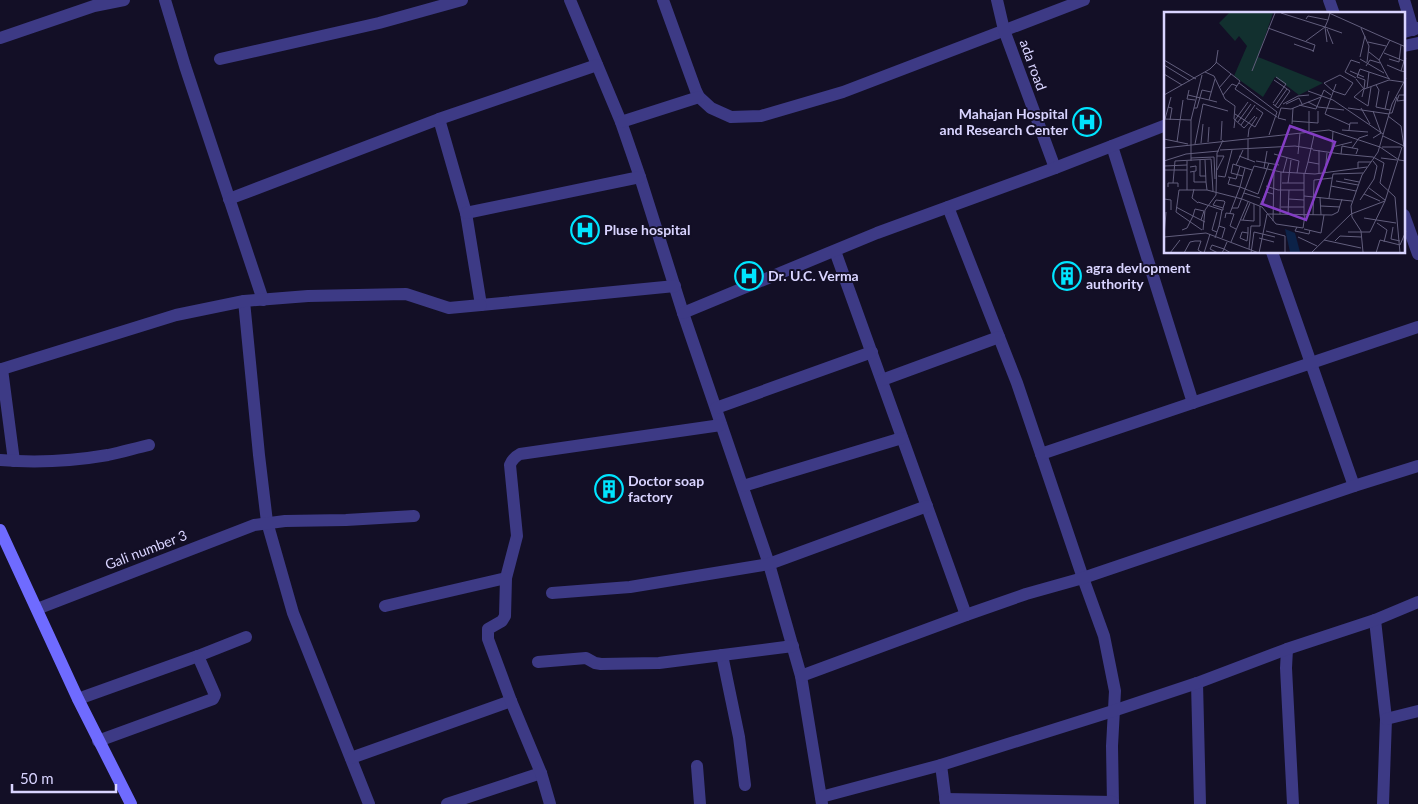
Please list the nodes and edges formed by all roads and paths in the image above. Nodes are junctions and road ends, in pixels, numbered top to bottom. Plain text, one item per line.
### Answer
1 (124, 0) edge
2 (165, 0) edge
3 (462, 0) edge
4 (570, 0) edge
5 (663, 0) edge
6 (996, 0) edge
7 (1084, 0) edge
8 (1329, 0) edge
9 (1404, 0) edge
10 (91, 3) edge
11 (1333, 12) edge
12 (1004, 30) junction
13 (1412, 30) edge
14 (0, 38) edge
15 (220, 60) dead end
16 (597, 65) junction
17 (700, 97) junction
18 (439, 119) junction
19 (621, 122) junction
20 (1164, 126) edge
21 (1112, 146) junction
22 (1055, 168) junction
23 (640, 177) junction
24 (229, 199) junction
25 (948, 207) junction
26 (466, 213) junction
27 (1406, 221) edge
28 (835, 251) junction
29 (1273, 254) edge
30 (1418, 254) edge
31 (675, 286) junction
32 (263, 300) junction
33 (244, 301) junction
34 (481, 305) junction
35 (683, 313) junction
36 (1418, 327) edge
37 (999, 337) junction
38 (872, 352) junction
39 (1312, 363) junction
40 (1, 370) edge
41 (882, 380) junction
42 (1193, 403) junction
43 (716, 408) junction
44 (721, 425) junction
45 (902, 438) junction
46 (149, 445) dead end
47 (1041, 454) junction
48 (0, 460) edge
49 (14, 461) junction
50 (1418, 466) edge
51 (743, 486) junction
52 (1354, 486) junction
53 (927, 506) junction
54 (414, 516) dead end
55 (276, 522) junction
56 (0, 530) edge
57 (769, 564) junction
58 (506, 578) junction
59 (1083, 578) junction
60 (552, 593) dead end
61 (1418, 602) edge
62 (386, 606) dead end
63 (37, 609) junction
64 (966, 615) junction
65 (1375, 620) junction
66 (246, 637) dead end
67 (793, 646) junction
68 (1287, 649) junction
69 (198, 656) junction
70 (722, 656) junction
71 (538, 662) dead end
72 (802, 676) junction
73 (1196, 683) junction
74 (78, 699) junction
75 (511, 701) junction
76 (1113, 712) junction
77 (1418, 712) edge
78 (1386, 719) junction
79 (98, 741) junction
80 (351, 758) junction
81 (941, 765) junction
82 (697, 766) dead end
83 (541, 773) junction
84 (745, 785) dead end
85 (822, 801) edge
86 (945, 802) edge
87 (1113, 803) edge
88 (131, 804) edge
89 (369, 804) edge
90 (447, 804) edge
91 (550, 804) edge
92 (700, 804) edge
93 (1200, 804) edge
94 (1294, 804) edge
95 (1383, 804) edge

1 - 10 street
2 - 24 street
3 - 15 street
4 - 16 street
5 - 17 street
6 - 12 street, ada road
7 - 12 street
8 - 11 street
9 - 13 street
10 - 14 street
12 - 17 street
12 - 22 street, ada road
16 - 18 street
16 - 19 street
17 - 19 street
18 - 24 street
18 - 26 street
19 - 23 street
20 - 21 street
21 - 22 street
21 - 42 street
22 - 25 street
23 - 26 street
23 - 31 street
24 - 32 street
25 - 28 street
25 - 37 street
26 - 34 street
27 - 30 street
28 - 35 street
28 - 38 street
29 - 39 street
31 - 34 street
31 - 35 street
32 - 33 street
32 - 34 street
33 - 40 street
33 - 55 street
35 - 43 street
36 - 39 street
37 - 41 street
37 - 47 street
38 - 41 street
38 - 43 street
39 - 42 street
39 - 52 street
40 - 49 street
41 - 45 street
42 - 47 street
43 - 44 street
44 - 51 street
44 - 58 street
45 - 51 street
45 - 53 street
46 - 49 street
47 - 59 street
48 - 49 street
50 - 52 street
51 - 57 street
52 - 59 street
53 - 57 street
53 - 64 street
54 - 55 street, Gali number 3
55 - 63 street, Gali number 3
55 - 80 street
56 - 63 main road
57 - 60 street
57 - 67 street
58 - 62 street
58 - 75 street
59 - 64 street
59 - 76 street
61 - 65 street
63 - 74 main road
64 - 72 street
65 - 68 street
65 - 78 street
66 - 69 street
67 - 70 street
67 - 72 street
68 - 73 street
68 - 94 street
69 - 74 street
69 - 79 street
70 - 71 street
70 - 84 street
72 - 85 street
73 - 76 street
73 - 93 street
74 - 79 main road
75 - 80 street
75 - 83 street
76 - 81 street
76 - 87 street
77 - 78 street
78 - 95 street
79 - 88 main road
80 - 89 street
81 - 85 street
81 - 86 street
82 - 92 street
83 - 90 street
83 - 91 street
86 - 87 street

